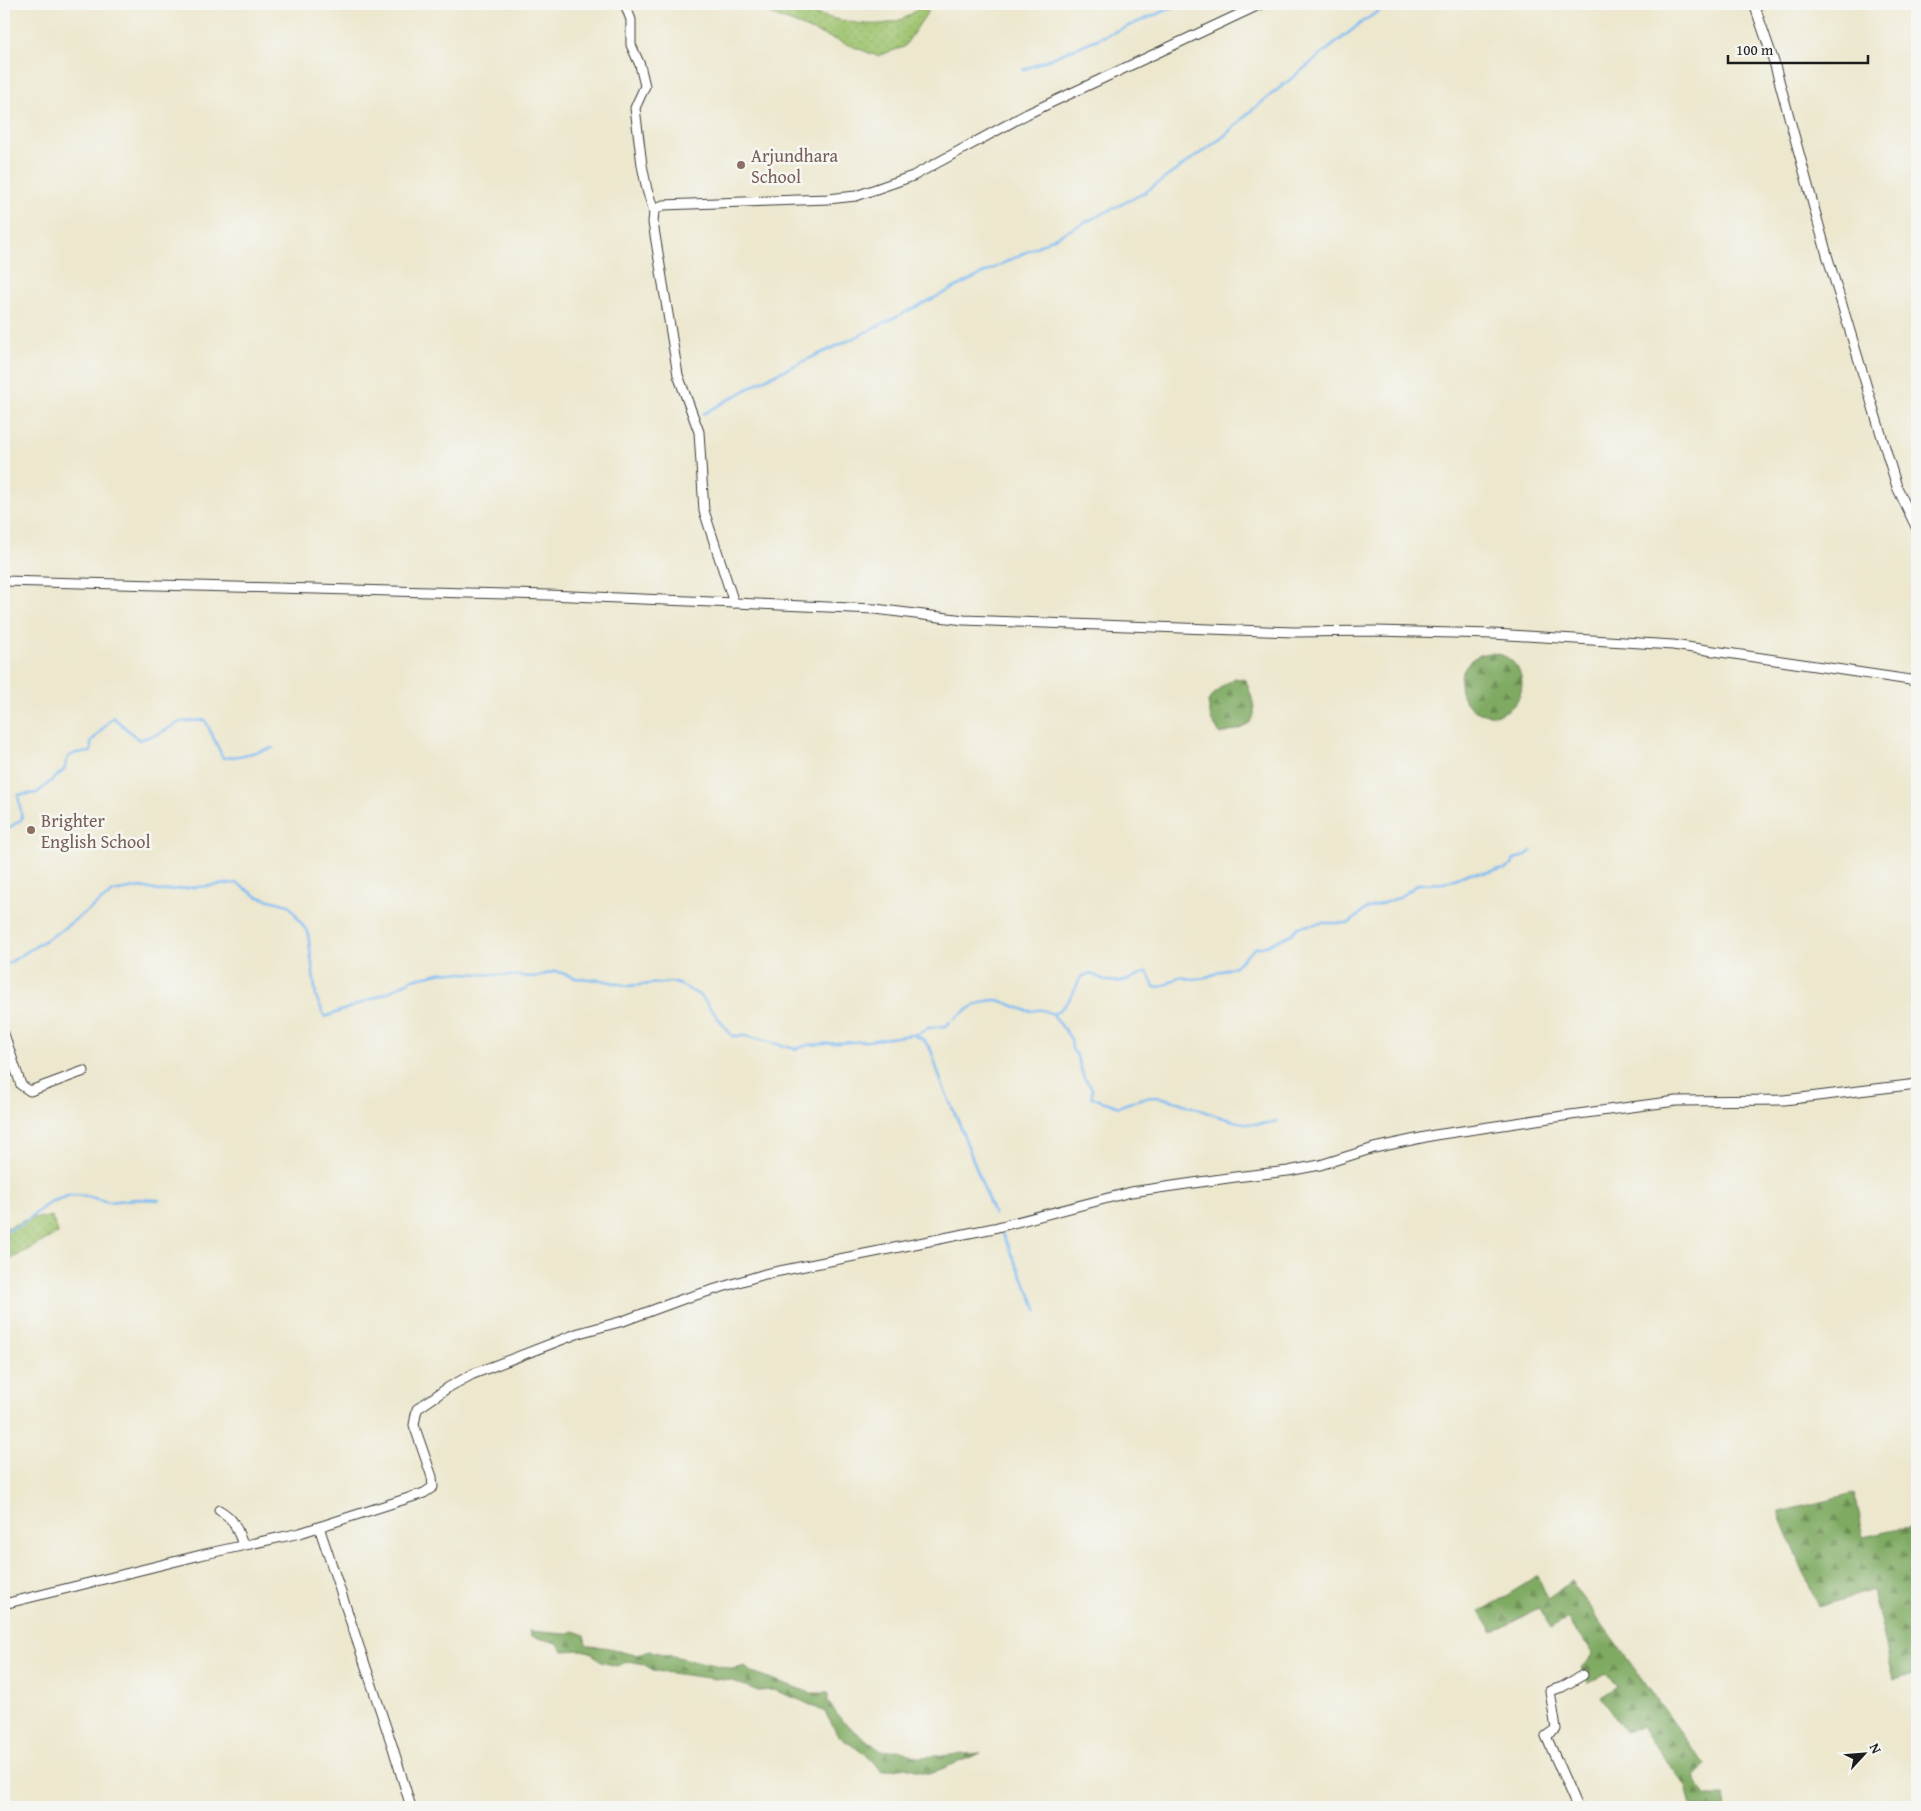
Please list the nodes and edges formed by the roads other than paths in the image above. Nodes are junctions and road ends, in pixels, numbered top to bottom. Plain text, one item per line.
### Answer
1 (625, 4) edge
2 (1261, 4) edge
3 (1754, 4) edge
4 (654, 211) junction
5 (1917, 529) edge
6 (4, 581) edge
7 (734, 602) junction
8 (1917, 681) edge
9 (4, 1034) edge
10 (84, 1071) dead end
11 (1917, 1084) edge
12 (219, 1510) dead end
13 (320, 1526) junction
14 (244, 1545) junction
15 (4, 1604) edge
16 (1583, 1675) dead end
17 (411, 1807) edge
18 (1577, 1807) edge

1 - 4 street
2 - 4 street
3 - 5 street
4 - 7 street
6 - 7 street
7 - 8 street
9 - 10 street
11 - 13 street
12 - 14 street
13 - 14 street
13 - 17 street
14 - 15 street
16 - 18 street

